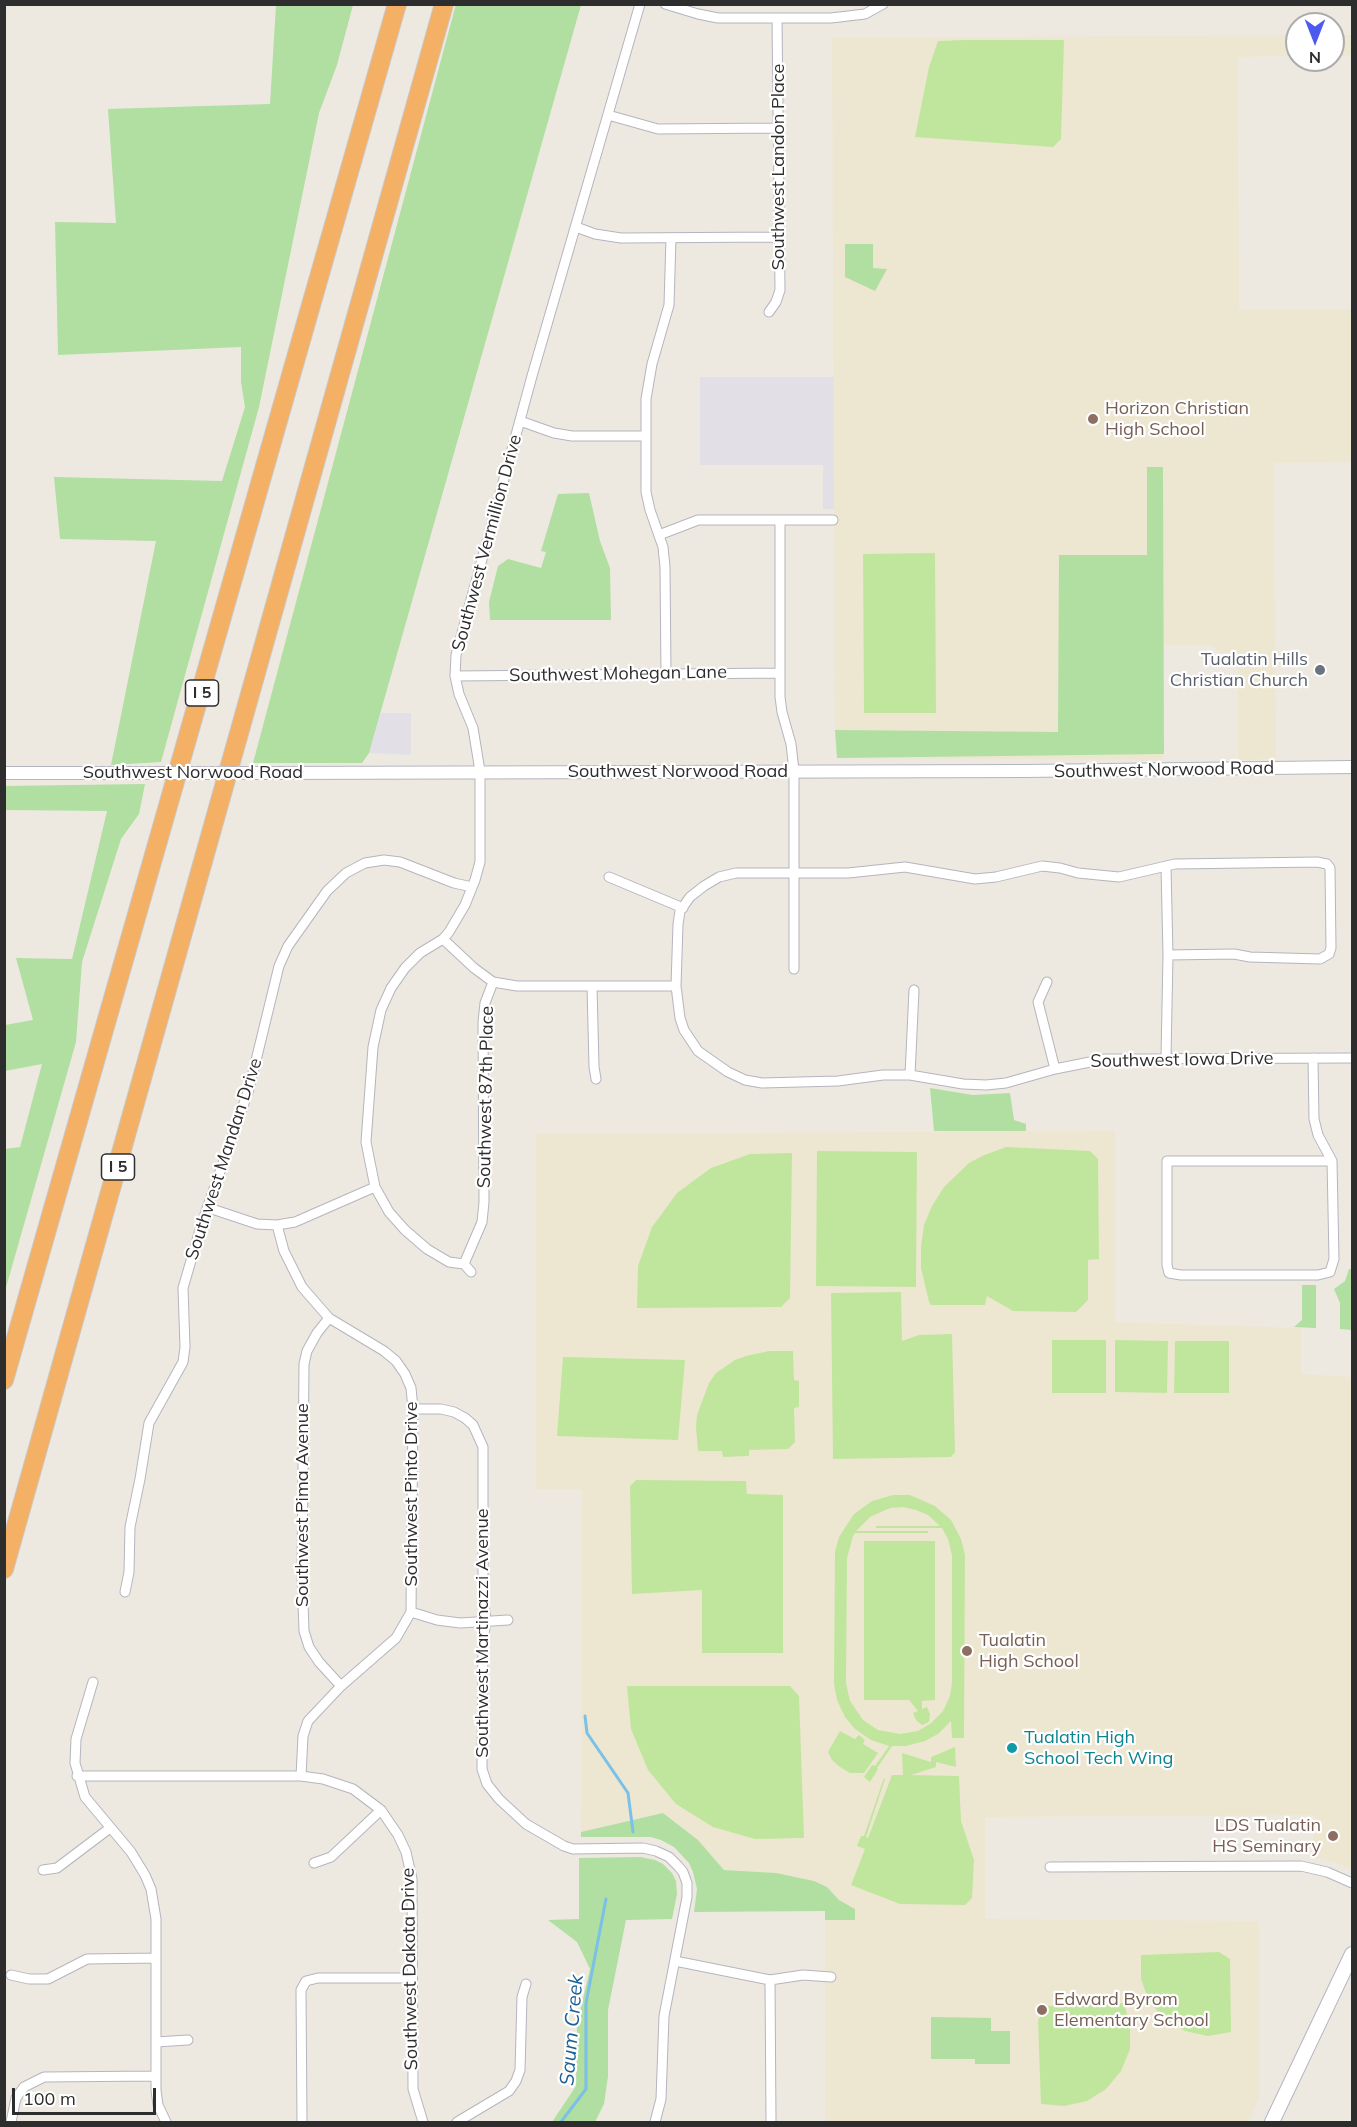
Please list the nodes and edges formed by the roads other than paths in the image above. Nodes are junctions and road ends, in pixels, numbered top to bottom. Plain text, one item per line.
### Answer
1 (397, 4) edge
2 (444, 4) edge
3 (640, 4) edge
4 (665, 4) edge
5 (883, 4) edge
6 (777, 18) junction
7 (608, 115) junction
8 (778, 128) junction
9 (576, 227) junction
10 (779, 237) junction
11 (671, 238) junction
12 (769, 312) dead end
13 (520, 421) junction
14 (646, 436) junction
15 (780, 520) junction
16 (833, 520) dead end
17 (659, 535) junction
18 (780, 672) junction
19 (666, 674) junction
20 (455, 676) junction
21 (1353, 768) edge
22 (480, 771) junction
23 (794, 771) junction
24 (4, 773) edge
25 (1166, 866) junction
26 (795, 874) junction
27 (609, 878) dead end
28 (472, 887) junction
29 (683, 908) junction
30 (442, 939) junction
31 (1168, 955) junction
32 (794, 969) dead end
33 (493, 982) junction
34 (1047, 982) dead end
35 (592, 986) junction
36 (676, 986) junction
37 (914, 990) dead end
38 (1166, 1058) junction
39 (1313, 1058) junction
40 (1353, 1058) edge
41 (1055, 1069) junction
42 (910, 1075) junction
43 (596, 1079) dead end
44 (1332, 1161) junction
45 (375, 1187) junction
46 (208, 1208) junction
47 (277, 1225) junction
48 (464, 1264) junction
49 (471, 1272) dead end
50 (329, 1318) junction
51 (4, 1380) edge
52 (413, 1410) junction
53 (4, 1569) edge
54 (125, 1592) dead end
55 (411, 1612) junction
56 (508, 1620) dead end
57 (486, 1621) junction
58 (93, 1682) dead end
59 (341, 1686) junction
60 (77, 1776) junction
61 (301, 1776) junction
62 (381, 1810) junction
63 (110, 1828) junction
64 (314, 1863) dead end
65 (1050, 1867) dead end
66 (43, 1870) dead end
67 (1353, 1883) edge
68 (1353, 1954) edge
69 (156, 1958) junction
70 (675, 1961) junction
71 (11, 1975) dead end
72 (831, 1977) dead end
73 (412, 1978) junction
74 (770, 1980) junction
75 (526, 1984) dead end
76 (188, 2040) dead end
77 (156, 2042) junction
78 (156, 2076) junction
79 (11, 2122) edge
80 (166, 2122) edge
81 (302, 2122) edge
82 (423, 2122) edge
83 (457, 2122) edge
84 (655, 2122) edge
85 (771, 2122) edge
86 (1272, 2122) edge

1 - 51 highway, I 5
2 - 53 highway, I 5
3 - 7 street, Southwest Vermillion Drive
4 - 6 street
5 - 6 street
6 - 8 street, Southwest Landon Place
7 - 8 street
7 - 9 street, Southwest Vermillion Drive
8 - 10 street, Southwest Landon Place
9 - 11 street
9 - 13 street, Southwest Vermillion Drive
10 - 11 street
10 - 12 street, Southwest Landon Place
11 - 14 street
13 - 14 street
13 - 20 street, Southwest Vermillion Drive
14 - 17 street
15 - 16 street
15 - 17 street
15 - 18 street
17 - 19 street
18 - 19 street, Southwest Mohegan Lane
18 - 23 street
19 - 20 street, Southwest Mohegan Lane
20 - 22 street, Southwest Vermillion Drive
21 - 23 street, Southwest Norwood Road
22 - 23 street, Southwest Norwood Road
22 - 24 street, Southwest Norwood Road, bridge
22 - 28 street, Southwest Vermillion Drive
23 - 26 street
25 - 26 street
25 - 31 street
25 - 31 street
26 - 29 street
26 - 32 street
27 - 29 street
28 - 30 street, Southwest Vermillion Drive
28 - 46 street, Southwest Mandan Drive
29 - 36 street, Southwest Iowa Drive
30 - 33 street, Southwest 87th Place
30 - 45 street, Southwest Vermillion Drive
31 - 38 street
33 - 35 street
33 - 48 street, Southwest 87th Place
34 - 41 street
35 - 36 street
35 - 43 street
36 - 42 street, Southwest Iowa Drive
37 - 42 street
38 - 39 street, Southwest Iowa Drive
38 - 41 street, Southwest Iowa Drive
39 - 40 street, Southwest Iowa Drive
39 - 44 street
41 - 42 street, Southwest Iowa Drive
44 - 44 street
45 - 47 street
45 - 48 street, Southwest Vermillion Drive
46 - 47 street
46 - 54 street, Southwest Mandan Drive
47 - 50 street, Southwest Pinto Drive
48 - 49 street
50 - 52 street, Southwest Pinto Drive
50 - 59 street, Southwest Pima Avenue
52 - 55 street, Southwest Pinto Drive
52 - 57 street, Southwest Martinazzi Avenue
55 - 57 street
55 - 59 street, Southwest Pinto Drive
56 - 57 street
57 - 70 street, Southwest Martinazzi Avenue
58 - 60 street
59 - 61 street, Southwest Pinto Drive
60 - 61 street, Southwest Dakota Drive
60 - 63 street
61 - 62 street, Southwest Dakota Drive
62 - 64 street
62 - 73 street, Southwest Dakota Drive
63 - 66 street
63 - 69 street
65 - 67 street
68 - 86 main road
69 - 71 street
69 - 77 street
70 - 74 street
70 - 84 street, Southwest Martinazzi Avenue
72 - 74 street
73 - 81 street
73 - 82 street, Southwest Dakota Drive
74 - 85 street
75 - 83 street
76 - 77 street
77 - 78 street
78 - 79 street
78 - 80 street

